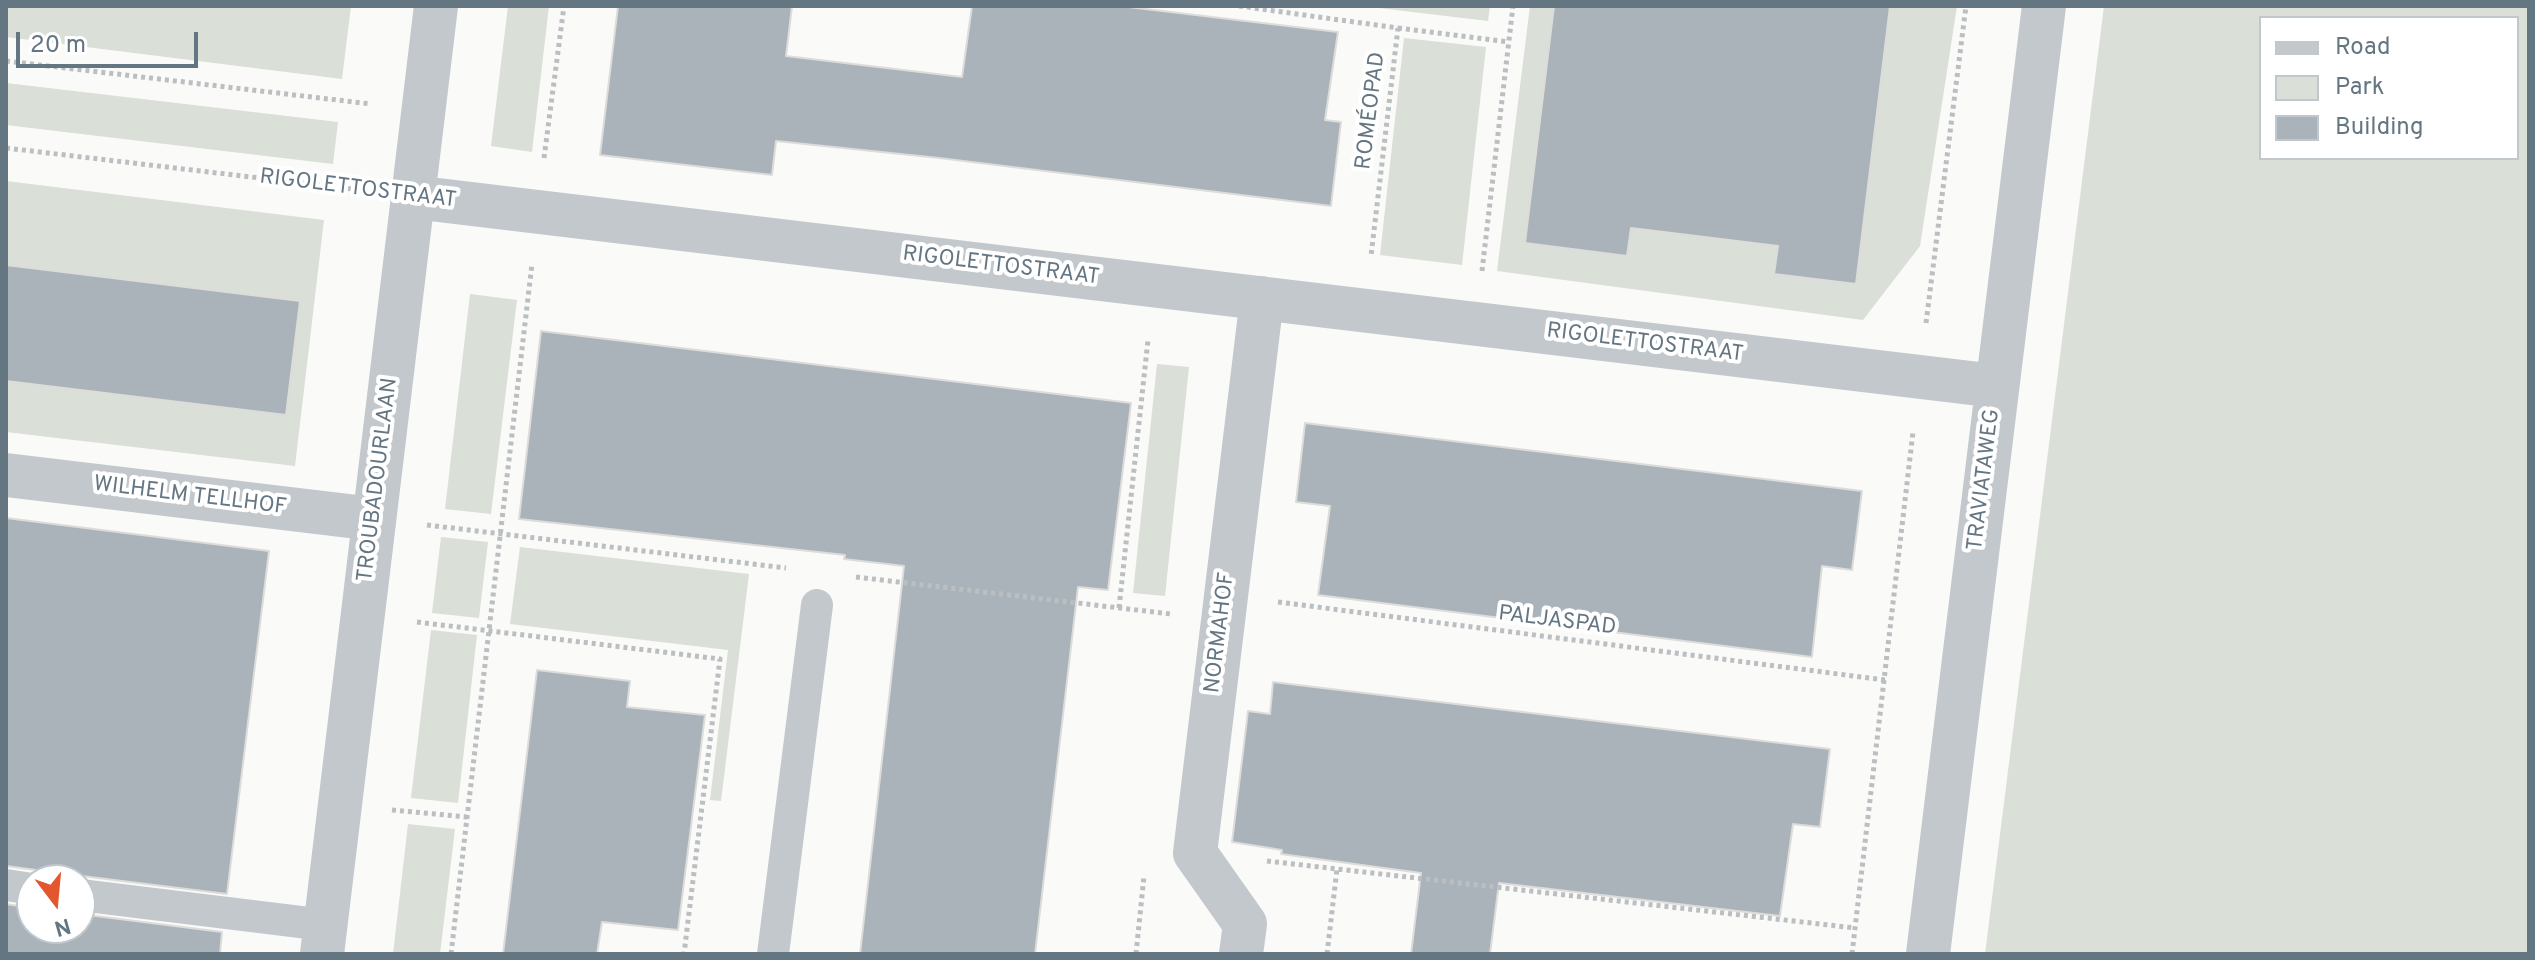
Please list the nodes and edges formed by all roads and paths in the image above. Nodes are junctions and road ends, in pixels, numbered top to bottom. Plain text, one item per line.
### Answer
1 (436, 6) edge
2 (564, 6) edge
3 (1239, 6) edge
4 (1513, 6) edge
5 (1966, 6) edge
6 (2044, 6) edge
7 (1398, 28) junction
8 (1509, 42) junction
9 (6, 61) edge
10 (423, 111) junction
11 (6, 148) edge
12 (413, 197) junction
13 (538, 212) junction
14 (531, 265) junction
15 (547, 267) dead end
16 (1262, 298) junction
17 (1365, 310) junction
18 (1475, 324) junction
19 (1161, 341) dead end
20 (1920, 378) junction
21 (1996, 386) junction
22 (1898, 429) dead end
23 (6, 475) edge
24 (374, 519) junction
25 (426, 525) junction
26 (500, 534) junction
27 (424, 539) dead end
28 (790, 569) dead end
29 (852, 576) dead end
30 (1225, 596) junction
31 (817, 605) dead end
32 (416, 608) dead end
33 (1119, 608) junction
34 (1172, 614) dead end
35 (488, 630) junction
36 (1885, 680) junction
37 (467, 817) junction
38 (390, 824) dead end
39 (1195, 853) junction
40 (1337, 869) junction
41 (96, 898) edge
42 (1855, 928) junction
43 (323, 940) edge
44 (451, 954) edge
45 (684, 954) edge
46 (773, 954) edge
47 (1241, 954) edge
48 (1327, 954) edge
49 (1852, 954) edge
50 (1928, 954) edge

1 - 10 street, TROUBADOURLAAN
2 - 13 path
3 - 7 path, ROMÉOPAD
4 - 8 path
5 - 20 path
6 - 21 street, TRAVIATAWEG
7 - 8 path
7 - 17 path, ROMÉOPAD
8 - 18 path
9 - 10 path
10 - 12 street, TROUBADOURLAAN
11 - 12 path, RIGOLETTOSTRAAT
12 - 13 street, RIGOLETTOSTRAAT
12 - 24 street, TROUBADOURLAAN
13 - 14 path
13 - 16 street, RIGOLETTOSTRAAT
14 - 15 path
14 - 26 path
16 - 17 street, RIGOLETTOSTRAAT
16 - 30 street, NORMAHOF
17 - 18 street, RIGOLETTOSTRAAT
18 - 20 street, RIGOLETTOSTRAAT
19 - 33 path
20 - 21 street, RIGOLETTOSTRAAT
21 - 50 street, TRAVIATAWEG
22 - 36 path
23 - 24 street, WILHELM TELLHOF
24 - 25 path
24 - 43 street, TROUBADOURLAAN
25 - 26 path
25 - 27 path
26 - 28 path
26 - 35 path
29 - 33 path
30 - 36 path, PALJASPAD
30 - 39 street, NORMAHOF
31 - 46 lane
32 - 35 path
33 - 34 path
35 - 37 path
35 - 45 path
36 - 42 path
37 - 38 path
37 - 44 path
39 - 40 path
39 - 47 street
40 - 42 path
40 - 48 path
41 - 43 lane
42 - 49 path

